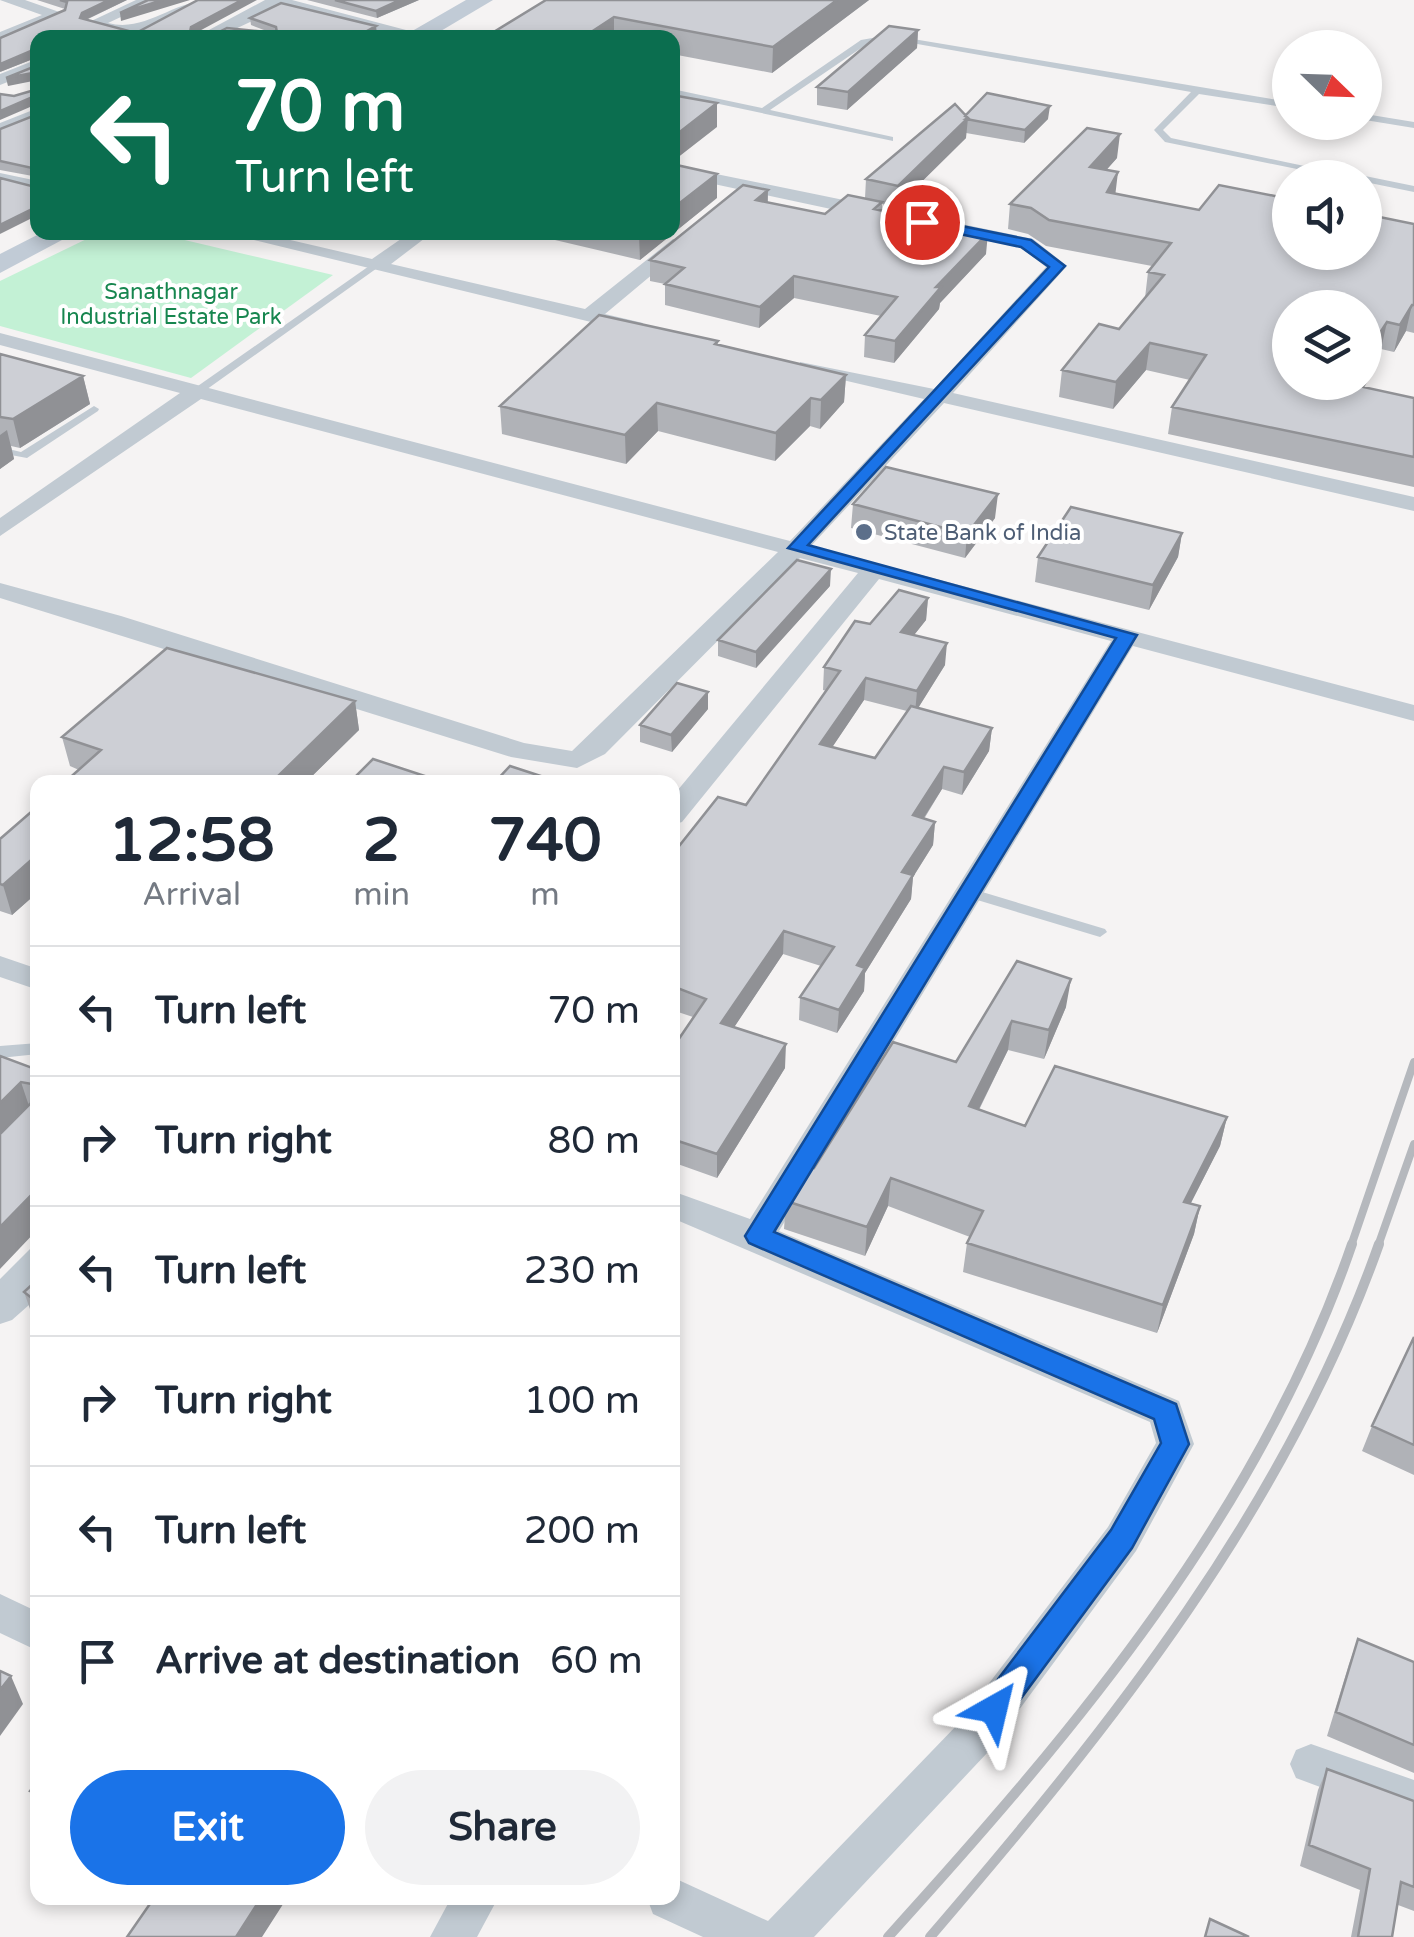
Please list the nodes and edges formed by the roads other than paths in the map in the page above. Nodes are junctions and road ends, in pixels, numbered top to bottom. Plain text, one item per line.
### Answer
1 (8, 0) edge
2 (149, 0) edge
3 (204, 0) edge
4 (335, 0) edge
5 (482, 0) edge
6 (500, 0) edge
7 (277, 1) edge
8 (35, 3) edge
9 (313, 10) junction
10 (0, 16) edge
11 (356, 20) junction
12 (226, 26) junction
13 (338, 29) edge
14 (116, 30) edge
15 (140, 30) edge
16 (218, 30) edge
17 (240, 30) edge
18 (395, 30) edge
19 (434, 30) edge
20 (438, 30) edge
21 (0, 40) edge
22 (30, 49) edge
23 (30, 67) edge
24 (0, 80) edge
25 (1197, 91) junction
26 (680, 93) edge
27 (1272, 102) edge
28 (763, 110) junction
29 (30, 116) edge
30 (1382, 120) edge
31 (1414, 125) edge
32 (2, 128) edge
33 (30, 135) edge
34 (890, 139) dead end
35 (1272, 161) edge
36 (680, 173) edge
37 (1382, 182) edge
38 (1414, 188) edge
39 (896, 217) edge
40 (933, 224) edge
41 (30, 234) edge
42 (690, 234) edge
43 (48, 240) edge
44 (264, 240) edge
45 (412, 240) edge
46 (0, 248) edge
47 (0, 265) edge
48 (375, 266) junction
49 (588, 317) junction
50 (666, 334) edge
51 (0, 339) edge
52 (783, 361) edge
53 (199, 390) junction
54 (939, 396) junction
55 (94, 410) dead end
56 (0, 450) edge
57 (1414, 504) edge
58 (0, 529) edge
59 (796, 548) junction
60 (875, 568) junction
61 (0, 590) edge
62 (1127, 635) junction
63 (1414, 713) edge
64 (680, 806) edge
65 (969, 893) junction
66 (1100, 932) dead end
67 (0, 966) edge
68 (30, 977) edge
69 (30, 1049) edge
70 (0, 1052) edge
71 (680, 1207) edge
72 (758, 1236) junction
73 (30, 1260) edge
74 (30, 1282) edge
75 (0, 1290) edge
76 (0, 1310) edge
77 (0, 1612) edge
78 (30, 1629) edge
79 (1311, 1764) dead end
80 (1414, 1801) edge
81 (680, 1903) edge
82 (472, 1905) edge
83 (452, 1937) edge
84 (753, 1937) edge
85 (783, 1937) edge

1 - 8 street
2 - 14 street
3 - 15 street
4 - 9 street
5 - 19 street
6 - 20 street
7 - 9 street
7 - 12 street
8 - 10 street
8 - 21 street
9 - 11 street
11 - 13 street
11 - 18 street
12 - 16 street
12 - 17 street
21 - 22 street
23 - 24 street
25 - 27 lane
25 - 28 lane
25 - 35 lane
26 - 28 lane
28 - 34 lane
29 - 32 street
30 - 31 lane
32 - 33 street
36 - 39 street
37 - 38 lane
40 - 54 street
41 - 46 street
42 - 49 street
43 - 47 street
44 - 48 street
45 - 48 street
48 - 49 street
48 - 53 lane
49 - 50 street
51 - 53 street
52 - 54 street
53 - 58 street
53 - 59 street
54 - 57 street
54 - 59 street
55 - 56 lane
59 - 60 street
59 - 61 street
60 - 62 street
60 - 64 street
62 - 63 street
62 - 65 street
65 - 66 lane
65 - 72 street
67 - 68 street
69 - 70 lane
71 - 72 street
72 - 85 street
73 - 75 lane
74 - 76 street
77 - 78 street
79 - 80 street
81 - 84 street
82 - 83 street

